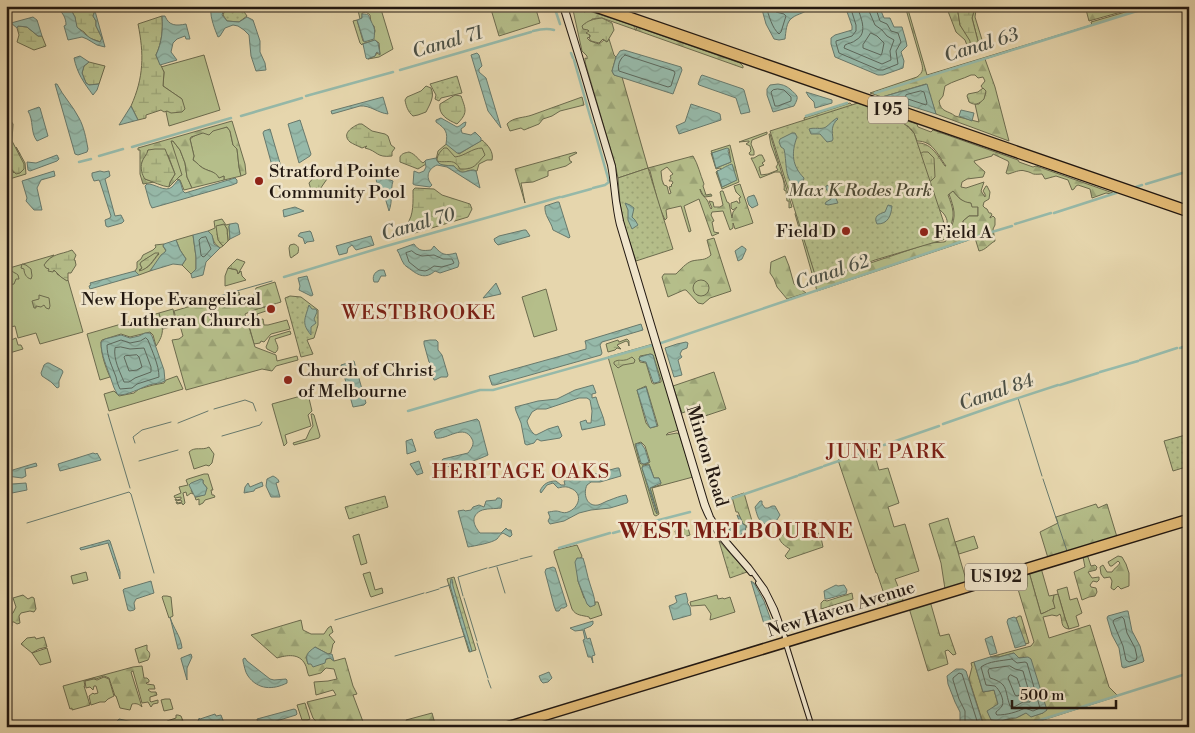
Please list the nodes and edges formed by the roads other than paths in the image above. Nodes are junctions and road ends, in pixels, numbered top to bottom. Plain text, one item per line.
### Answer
1 (563, 6) edge
2 (587, 6) edge
3 (603, 6) edge
4 (1189, 209) edge
5 (1189, 214) edge
6 (1189, 518) edge
7 (1182, 520) junction
8 (1189, 522) edge
9 (1167, 524) junction
10 (1178, 525) junction
11 (1163, 530) junction
12 (1137, 536) junction
13 (1079, 553) junction
14 (1028, 567) junction
15 (1024, 572) junction
16 (1008, 573) junction
17 (1003, 579) junction
18 (981, 583) junction
19 (912, 602) junction
20 (908, 607) junction
21 (866, 618) junction
22 (785, 641) junction
23 (613, 695) junction
24 (585, 700) junction
25 (572, 704) junction
26 (581, 706) junction
27 (568, 710) junction
28 (503, 726) edge
29 (513, 727) edge
30 (812, 727) edge

1 - 22 main road, Minton Road
2 - 5 highway, I 95
3 - 4 highway, I 95
6 - 7 main road, New Haven Avenue / US 192
7 - 9 main road, New Haven Avenue / US 192
7 - 10 main road
8 - 10 main road, New Haven Avenue / US 192
9 - 11 main road
9 - 12 main road, New Haven Avenue / US 192
10 - 11 main road, New Haven Avenue / US 192
11 - 12 main road, New Haven Avenue / US 192
12 - 13 main road, New Haven Avenue / US 192
13 - 14 main road, New Haven Avenue / US 192
13 - 15 main road, New Haven Avenue / US 192
14 - 15 main road
14 - 16 main road, New Haven Avenue / US 192
15 - 17 main road, New Haven Avenue / US 192
16 - 17 main road
16 - 18 main road, New Haven Avenue / US 192
17 - 18 main road, New Haven Avenue / US 192
18 - 19 main road, New Haven Avenue / US 192
18 - 20 main road, New Haven Avenue / US 192
19 - 20 main road
19 - 21 main road, New Haven Avenue / US 192
20 - 21 main road, New Haven Avenue / US 192
21 - 22 main road, New Haven Avenue / US 192
22 - 23 main road, New Haven Avenue / US 192
22 - 30 main road, Minton Road
23 - 24 main road
23 - 26 main road
24 - 25 main road
24 - 26 main road
25 - 27 main road
25 - 28 main road
26 - 27 main road
27 - 29 main road

